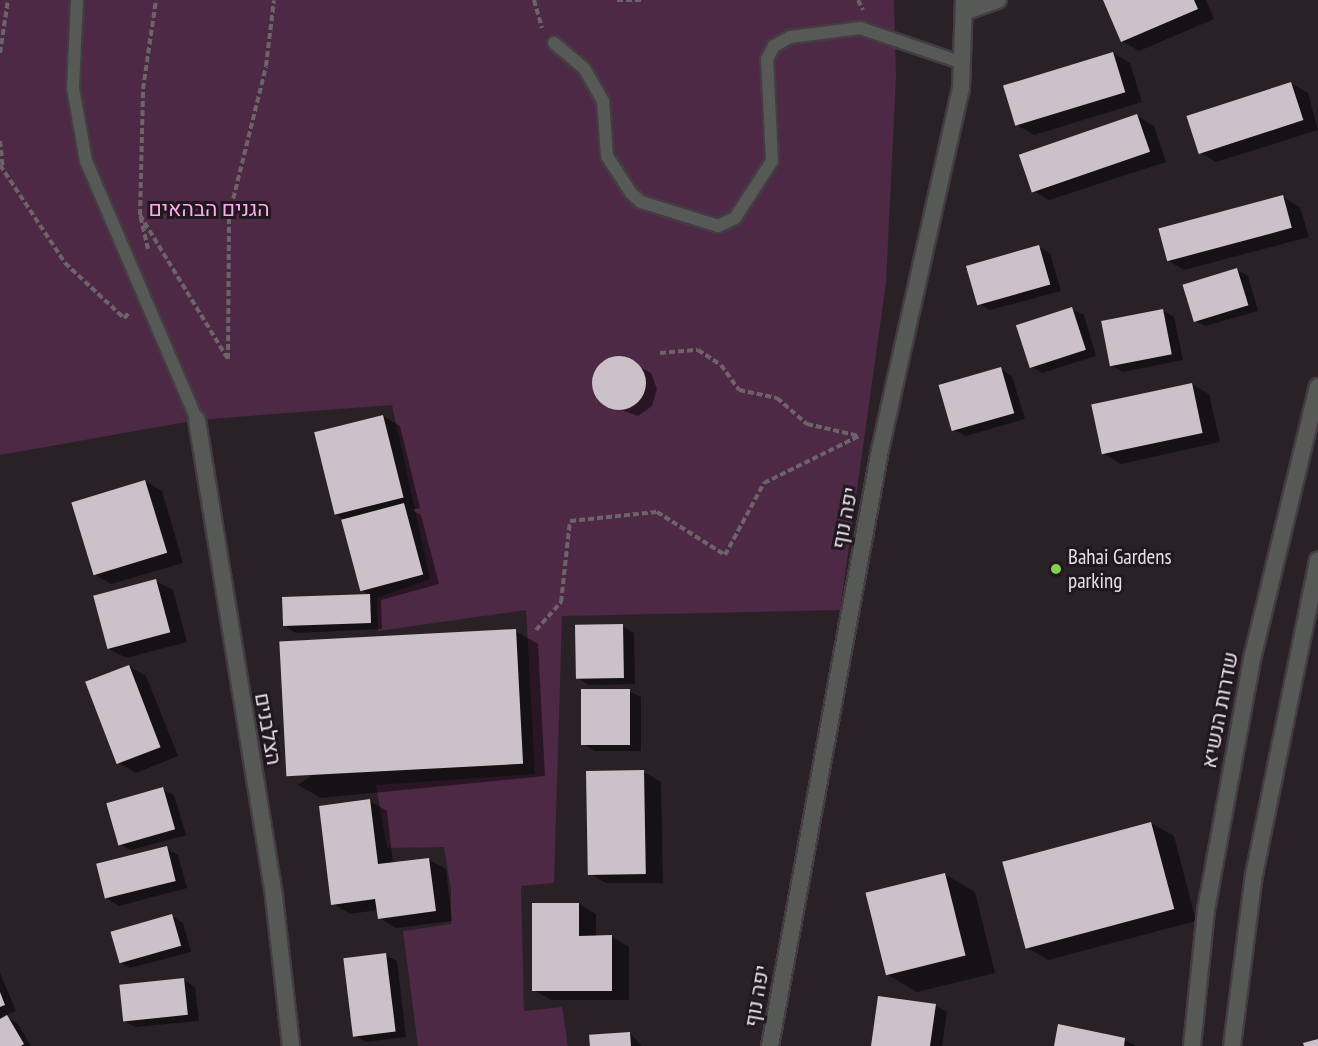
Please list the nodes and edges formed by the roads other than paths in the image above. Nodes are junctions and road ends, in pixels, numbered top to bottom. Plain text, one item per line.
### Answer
1 (77, 0) edge
2 (998, 0) edge
3 (966, 6) edge
4 (554, 43) road end
5 (963, 63) junction
6 (1318, 387) edge
7 (197, 420) joint
8 (1318, 560) edge
9 (291, 1046) edge
10 (770, 1046) edge
11 (1192, 1046) edge
12 (1232, 1046) edge

1 - 7 lane
2 - 3 street
3 - 5 street, יפה נוף
4 - 5 lane
5 - 10 street, יפה נוף
6 - 11 street, שדרות הנשיא
7 - 9 street, הצלבנים
8 - 12 street

